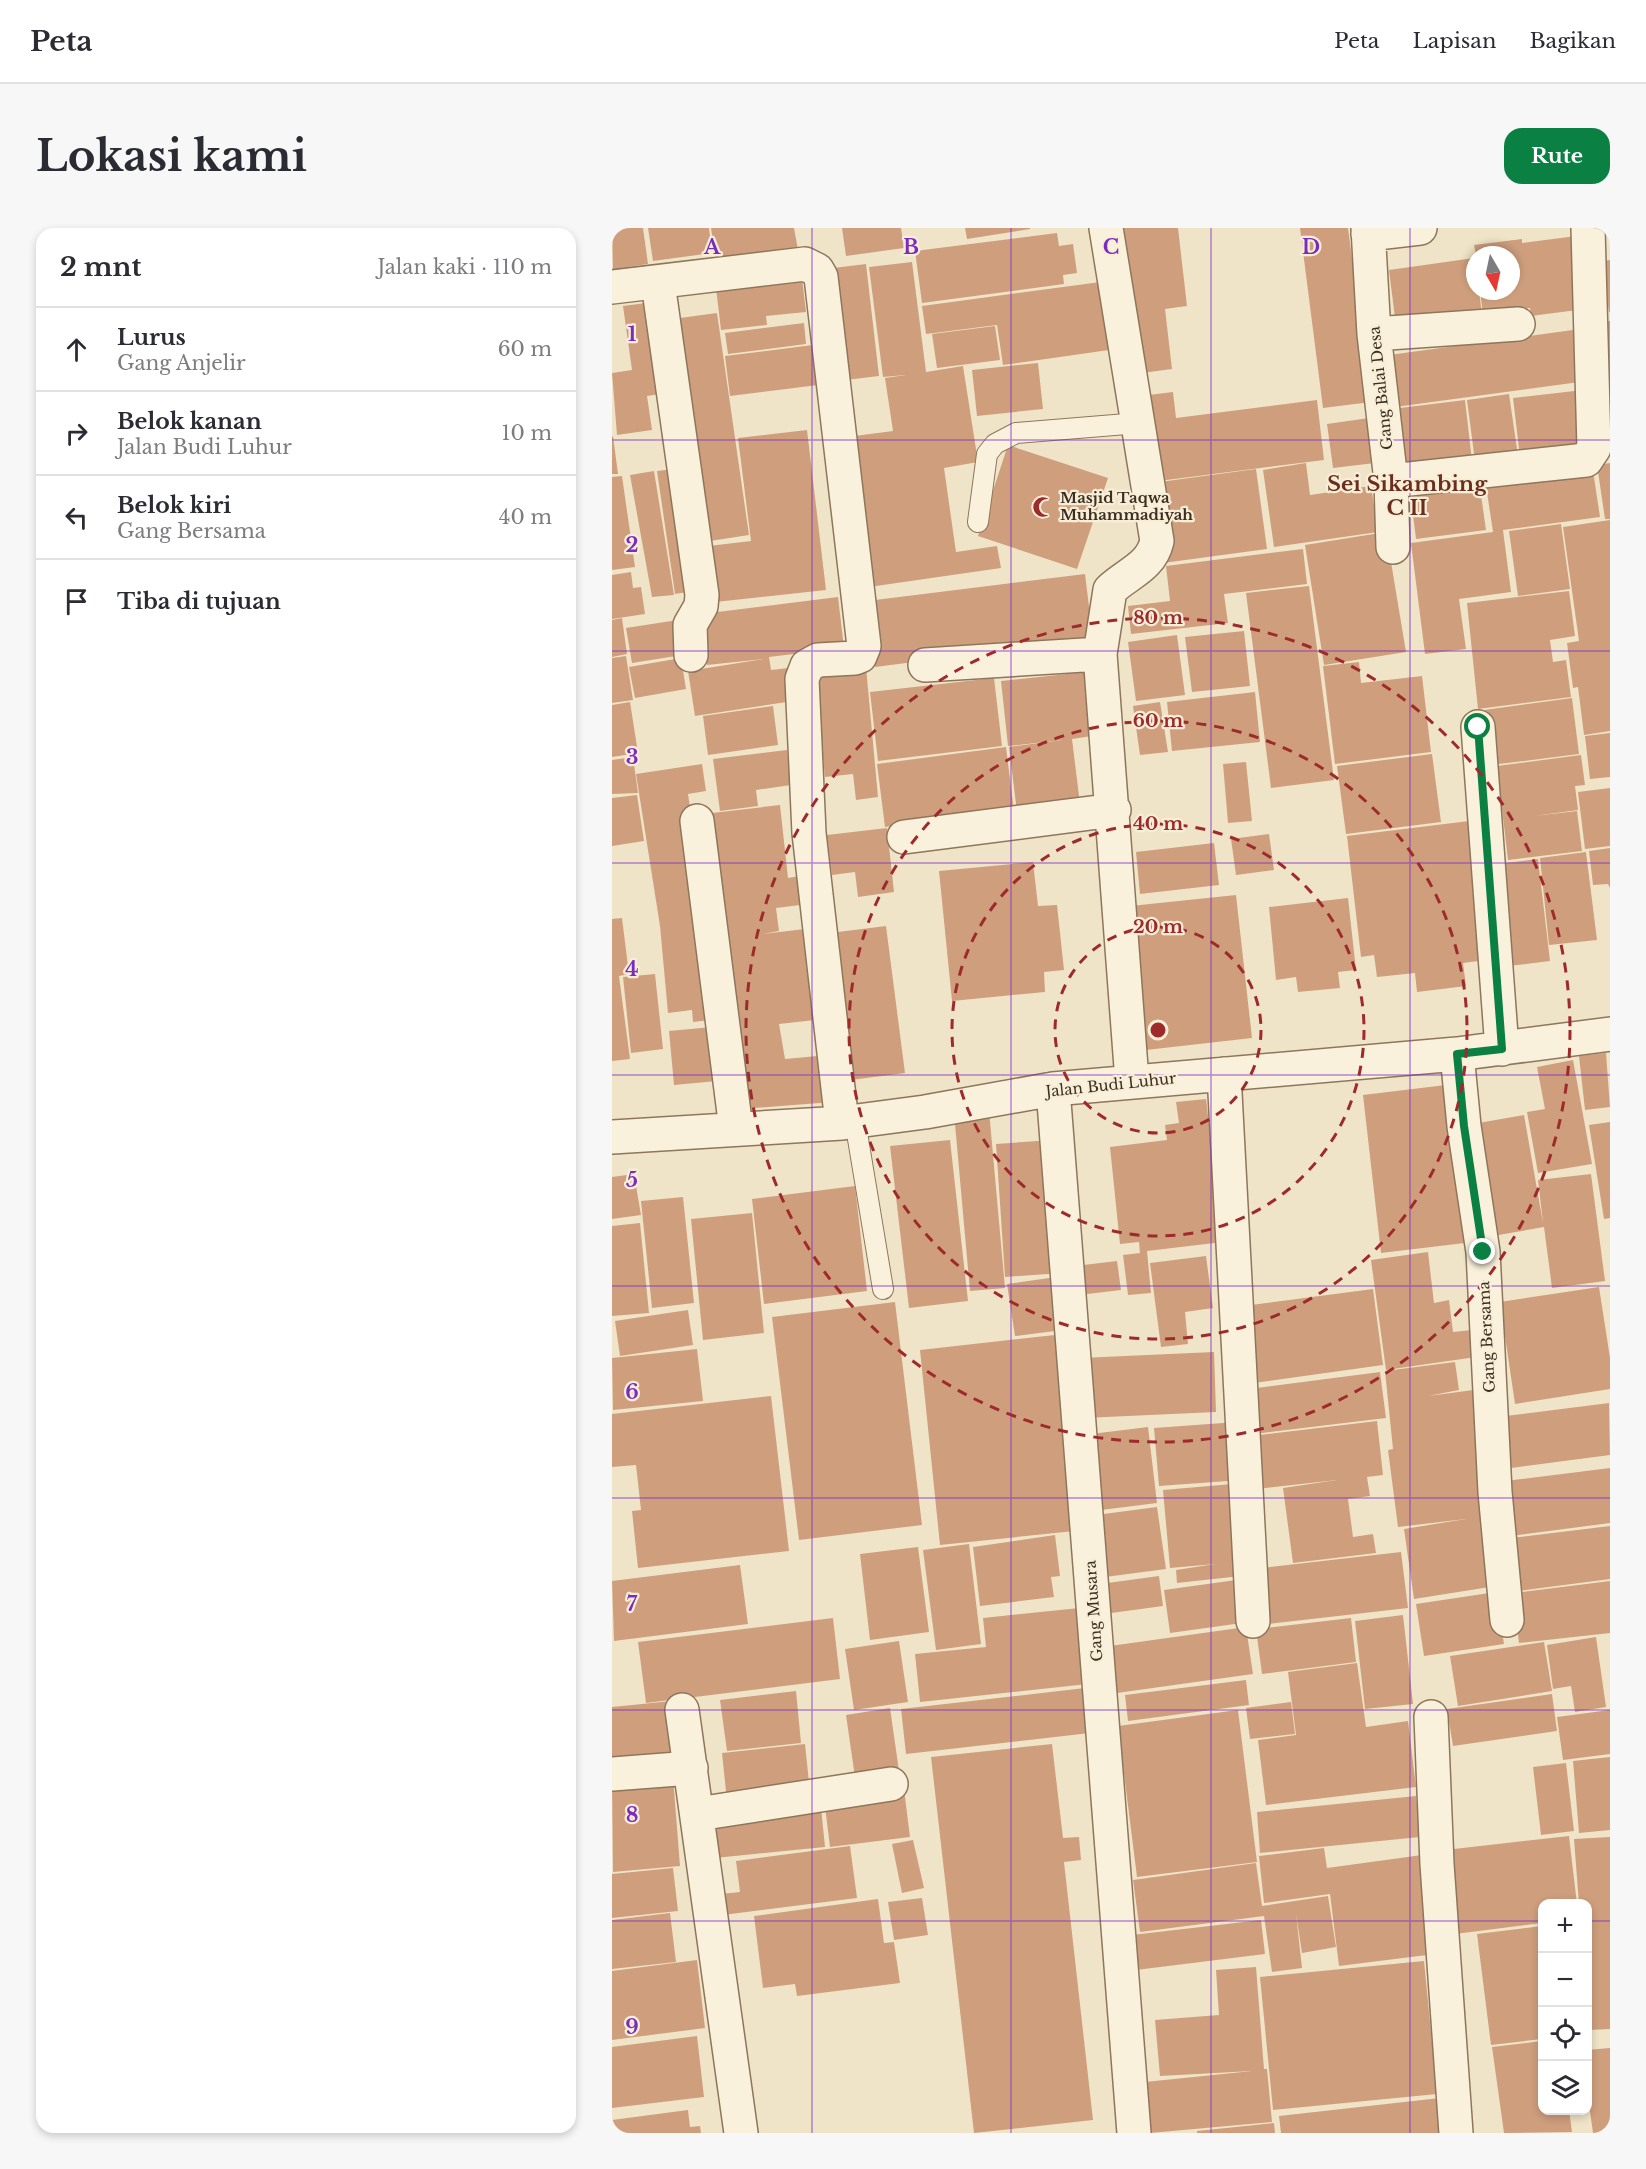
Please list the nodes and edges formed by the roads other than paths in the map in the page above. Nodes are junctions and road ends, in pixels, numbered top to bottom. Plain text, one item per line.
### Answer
1 (1106, 228) edge
2 (1420, 228) edge
3 (1588, 228) edge
4 (1368, 231) edge
5 (658, 283) junction
6 (612, 287) edge
7 (1518, 324) dead end
8 (1374, 334) junction
9 (1139, 423) junction
10 (1391, 481) junction
11 (978, 522) dead end
12 (1393, 547) dead end
13 (1100, 654) junction
14 (691, 655) dead end
15 (925, 665) dead end
16 (1478, 727) dead end
17 (1114, 810) junction
18 (697, 821) dead end
19 (904, 837) dead end
20 (1610, 1034) edge
21 (1502, 1049) junction
22 (1457, 1054) junction
23 (1224, 1074) junction
24 (1132, 1081) junction
25 (1053, 1089) junction
26 (848, 1122) junction
27 (736, 1129) junction
28 (612, 1137) edge
29 (883, 1288) dead end
30 (1507, 1620) dead end
31 (1253, 1621) dead end
32 (682, 1710) dead end
33 (1431, 1717) dead end
34 (691, 1768) junction
35 (612, 1774) edge
36 (891, 1784) dead end
37 (698, 1814) junction
38 (741, 2133) edge
39 (1134, 2133) edge
40 (1456, 2133) edge

1 - 9 street
2 - 4 street
3 - 10 street
4 - 8 street, Gang Balai Desa
5 - 6 street
5 - 14 street
5 - 26 street
7 - 8 street
8 - 10 street, Gang Balai Desa
9 - 11 lane
9 - 13 street
10 - 12 street, Gang Balai Desa
13 - 15 street
13 - 17 street
16 - 21 street
17 - 19 street
17 - 24 street
18 - 27 street
20 - 21 street, Jalan Budi Luhur
21 - 22 street, Jalan Budi Luhur
22 - 23 street, Jalan Budi Luhur
22 - 30 street, Gang Bersama
23 - 24 street, Jalan Budi Luhur
23 - 31 street
24 - 25 street, Jalan Budi Luhur
25 - 26 street, Jalan Budi Luhur
25 - 39 street, Gang Musara
26 - 27 street, Jalan Budi Luhur
26 - 29 lane
27 - 28 street, Jalan Budi Luhur
32 - 34 street
33 - 40 street
34 - 35 street
34 - 37 street
36 - 37 street
37 - 38 street

